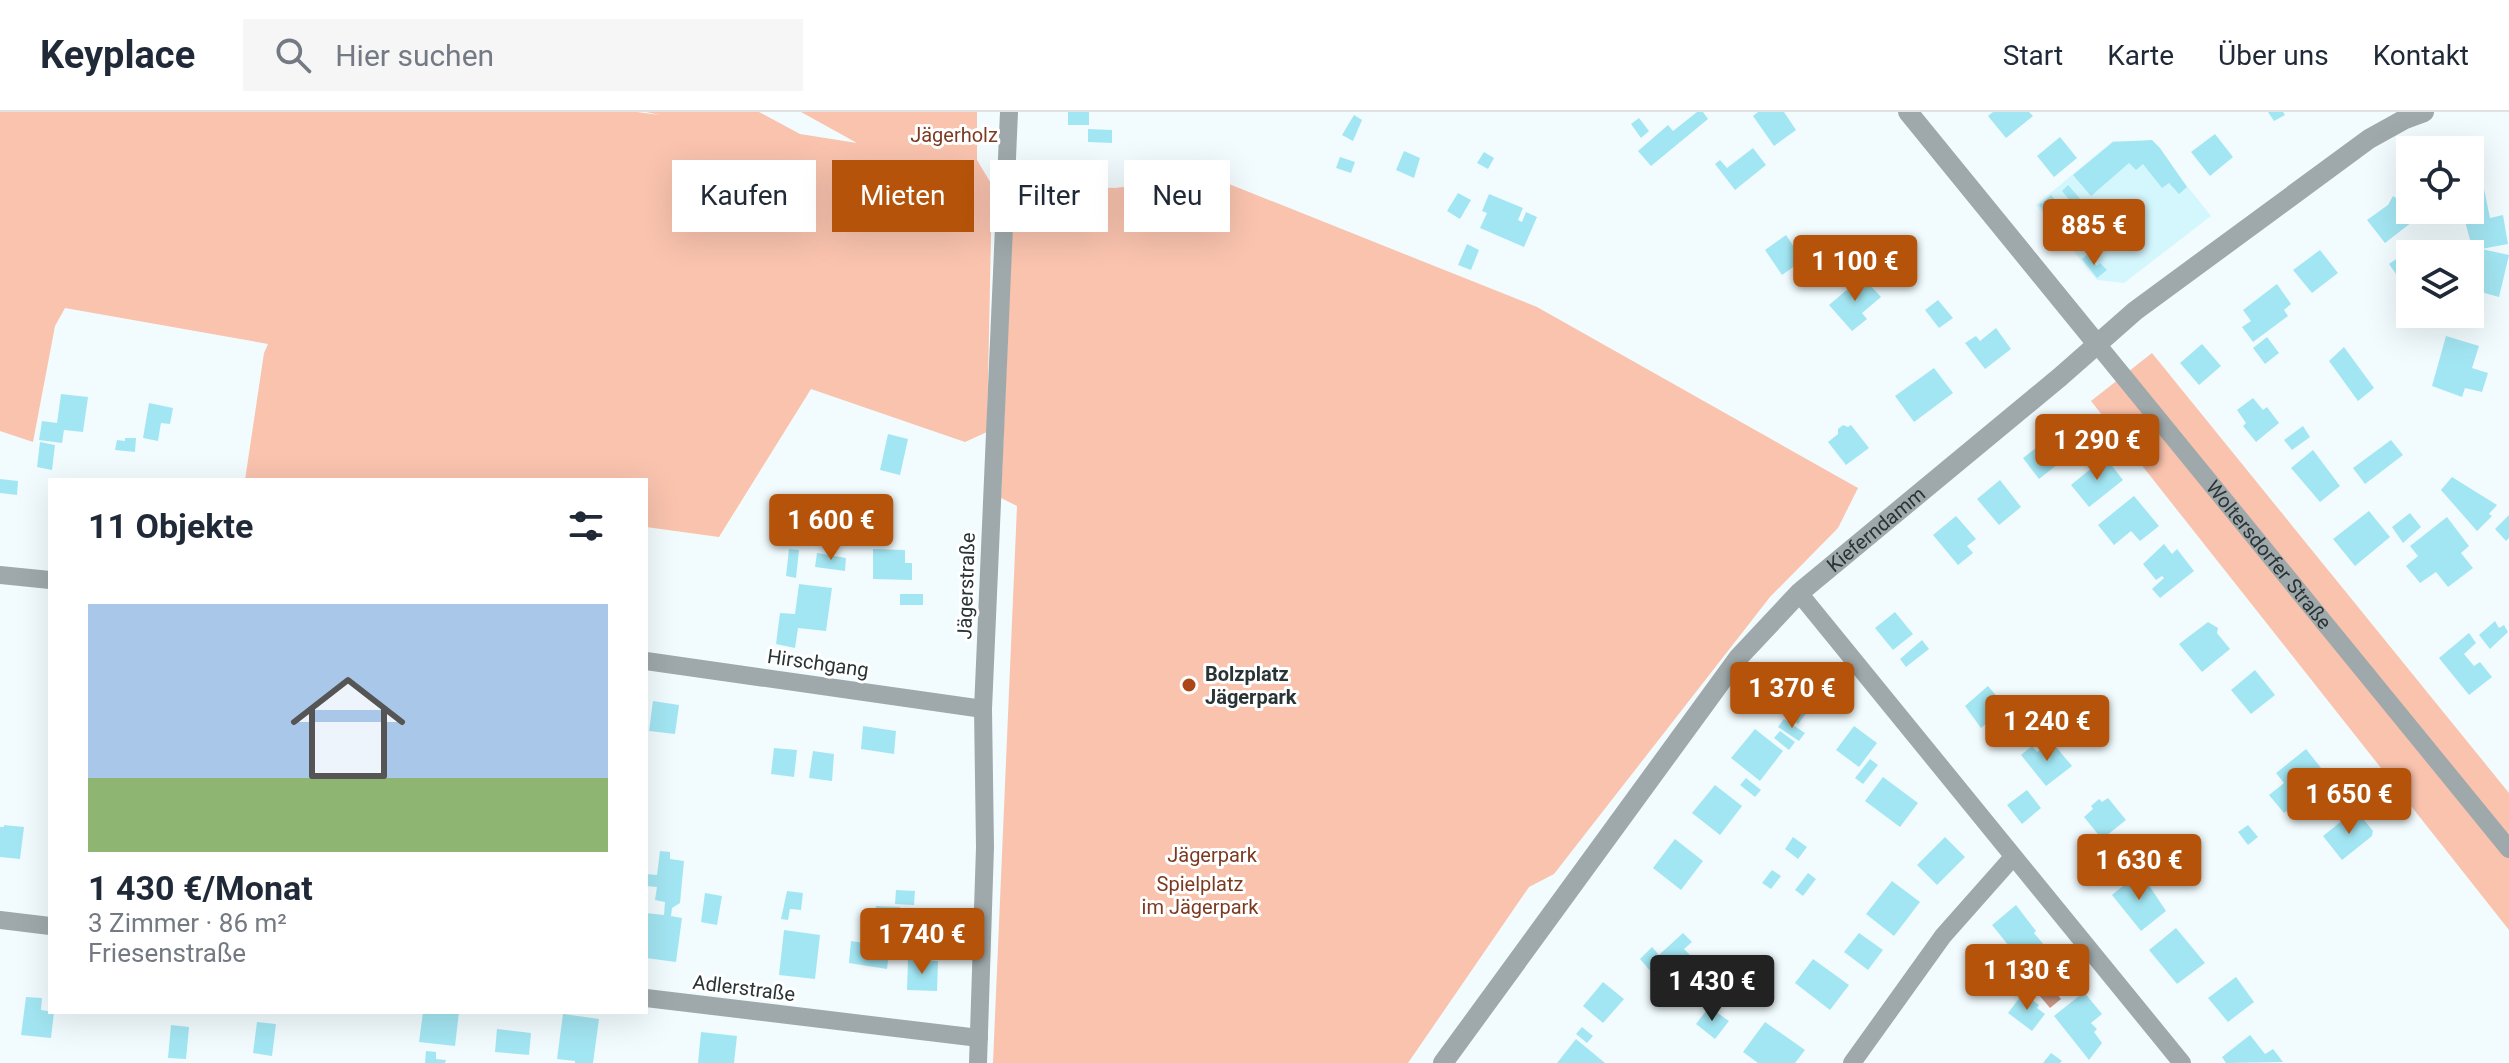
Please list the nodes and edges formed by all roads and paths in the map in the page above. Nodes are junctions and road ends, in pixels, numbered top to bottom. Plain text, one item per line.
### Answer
1 (1009, 112) edge
2 (1908, 112) edge
3 (2410, 114) edge
4 (2097, 344) junction
5 (0, 575) edge
6 (48, 580) edge
7 (1799, 593) junction
8 (648, 661) edge
9 (983, 709) junction
10 (2509, 849) edge
11 (2013, 857) junction
12 (0, 920) edge
13 (48, 926) edge
14 (648, 998) edge
15 (979, 1038) junction
16 (978, 1063) edge
17 (1443, 1063) edge
18 (1852, 1063) edge
19 (2182, 1063) edge

1 - 9 street, Jägerstraße
2 - 4 street, Woltersdorfer Straße
3 - 4 street, Kieferndamm
4 - 7 street, Kieferndamm
4 - 10 street, Woltersdorfer Straße
5 - 6 street
7 - 11 street
7 - 17 street, Kieferndamm
8 - 9 street, Hirschgang
9 - 15 street, Jägerstraße
11 - 18 street
11 - 19 street
12 - 13 street
14 - 15 street, Adlerstraße
15 - 16 street, Jägerstraße

